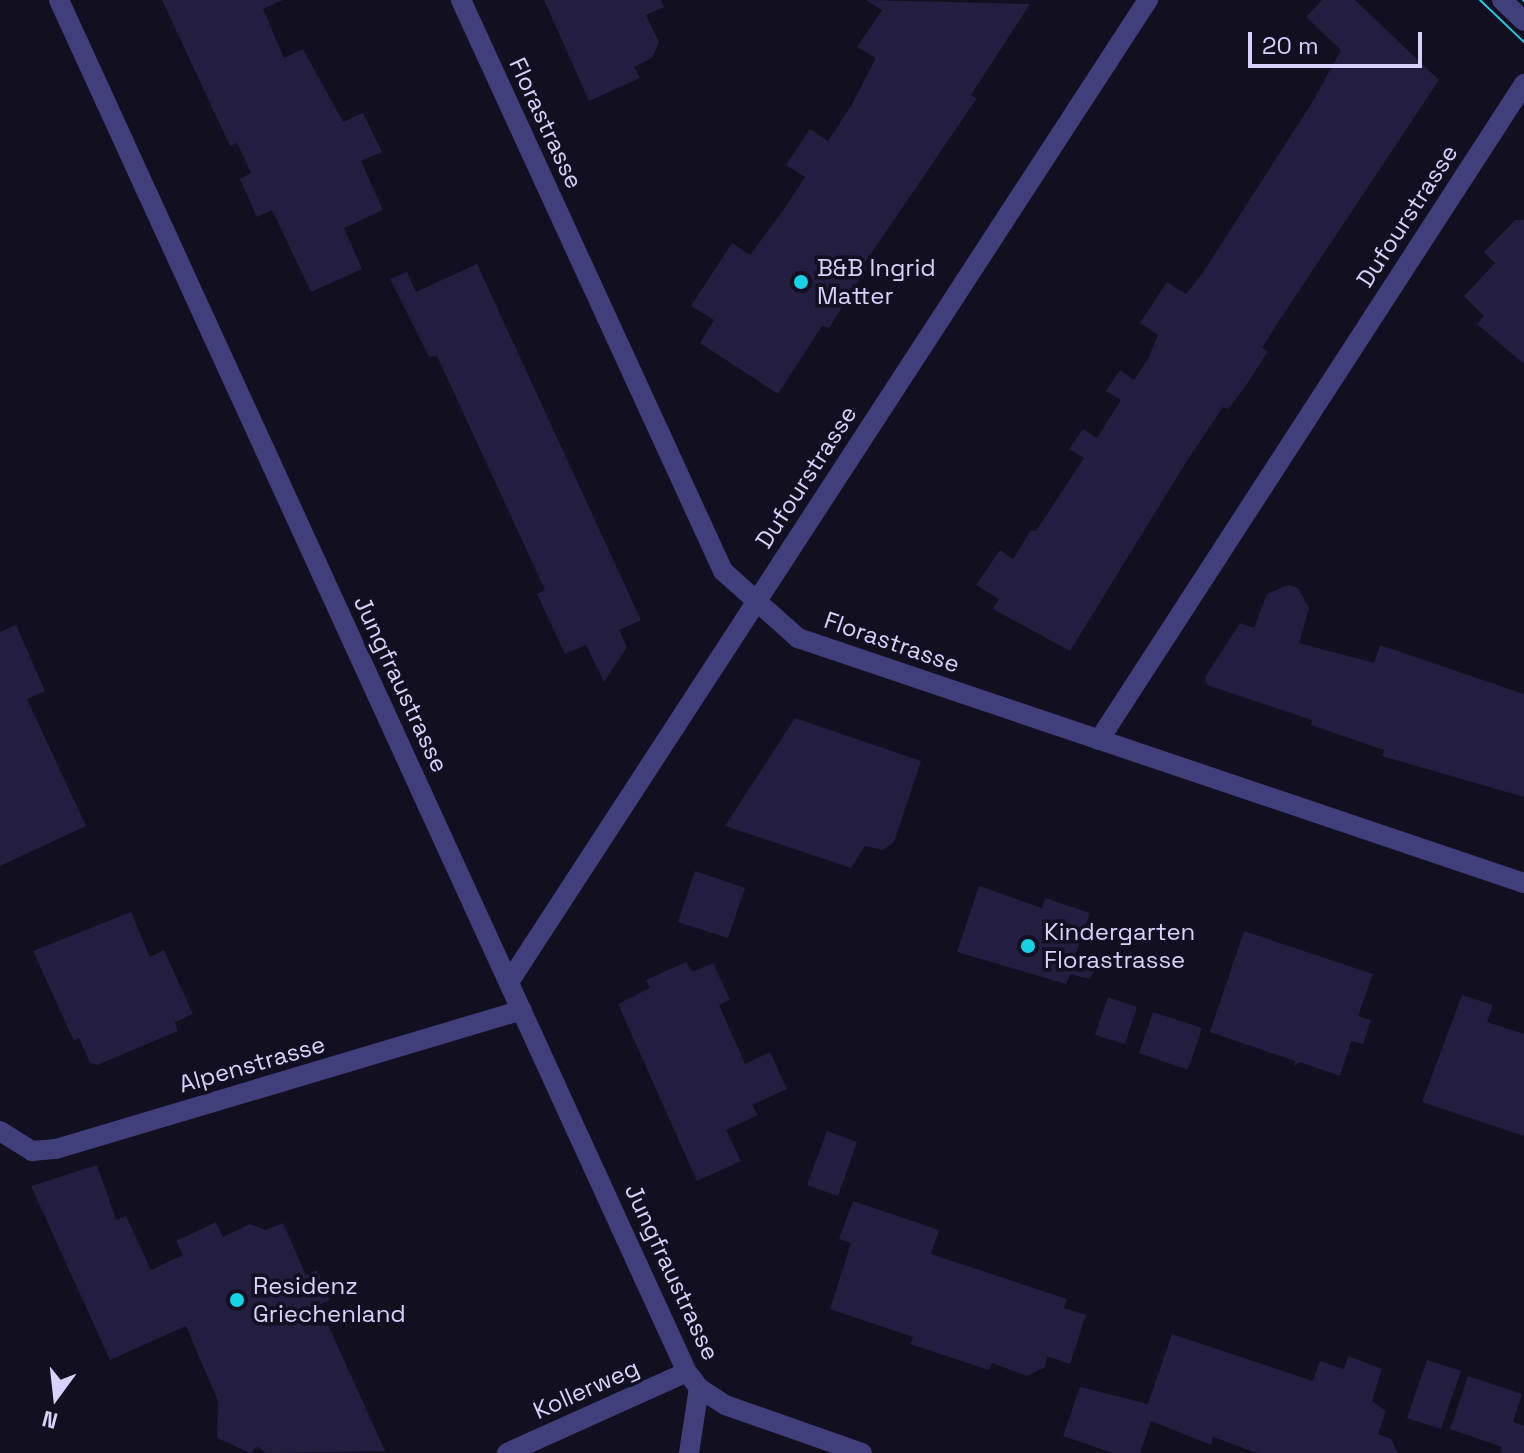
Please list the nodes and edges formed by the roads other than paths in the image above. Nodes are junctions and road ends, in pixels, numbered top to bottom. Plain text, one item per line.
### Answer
1 (59, 0) edge
2 (461, 0) edge
3 (1148, 0) edge
4 (1502, 0) edge
5 (1524, 21) edge
6 (1524, 84) edge
7 (756, 602) junction
8 (1099, 740) junction
9 (1524, 883) edge
10 (509, 982) junction
11 (522, 1010) junction
12 (0, 1131) edge
13 (693, 1380) junction
14 (507, 1453) edge
15 (689, 1453) edge
16 (862, 1453) edge

1 - 10 street, Jungfraustrasse
2 - 7 street, Florastrasse
3 - 7 street, Dufourstrasse
4 - 5 street
6 - 8 street, Dufourstrasse
7 - 8 street, Florastrasse
7 - 10 street, Dufourstrasse
8 - 9 street, Florastrasse
10 - 11 street, Jungfraustrasse
11 - 12 street, Alpenstrasse
11 - 13 street, Jungfraustrasse
13 - 14 street, Kollerweg
13 - 15 street
13 - 16 street

